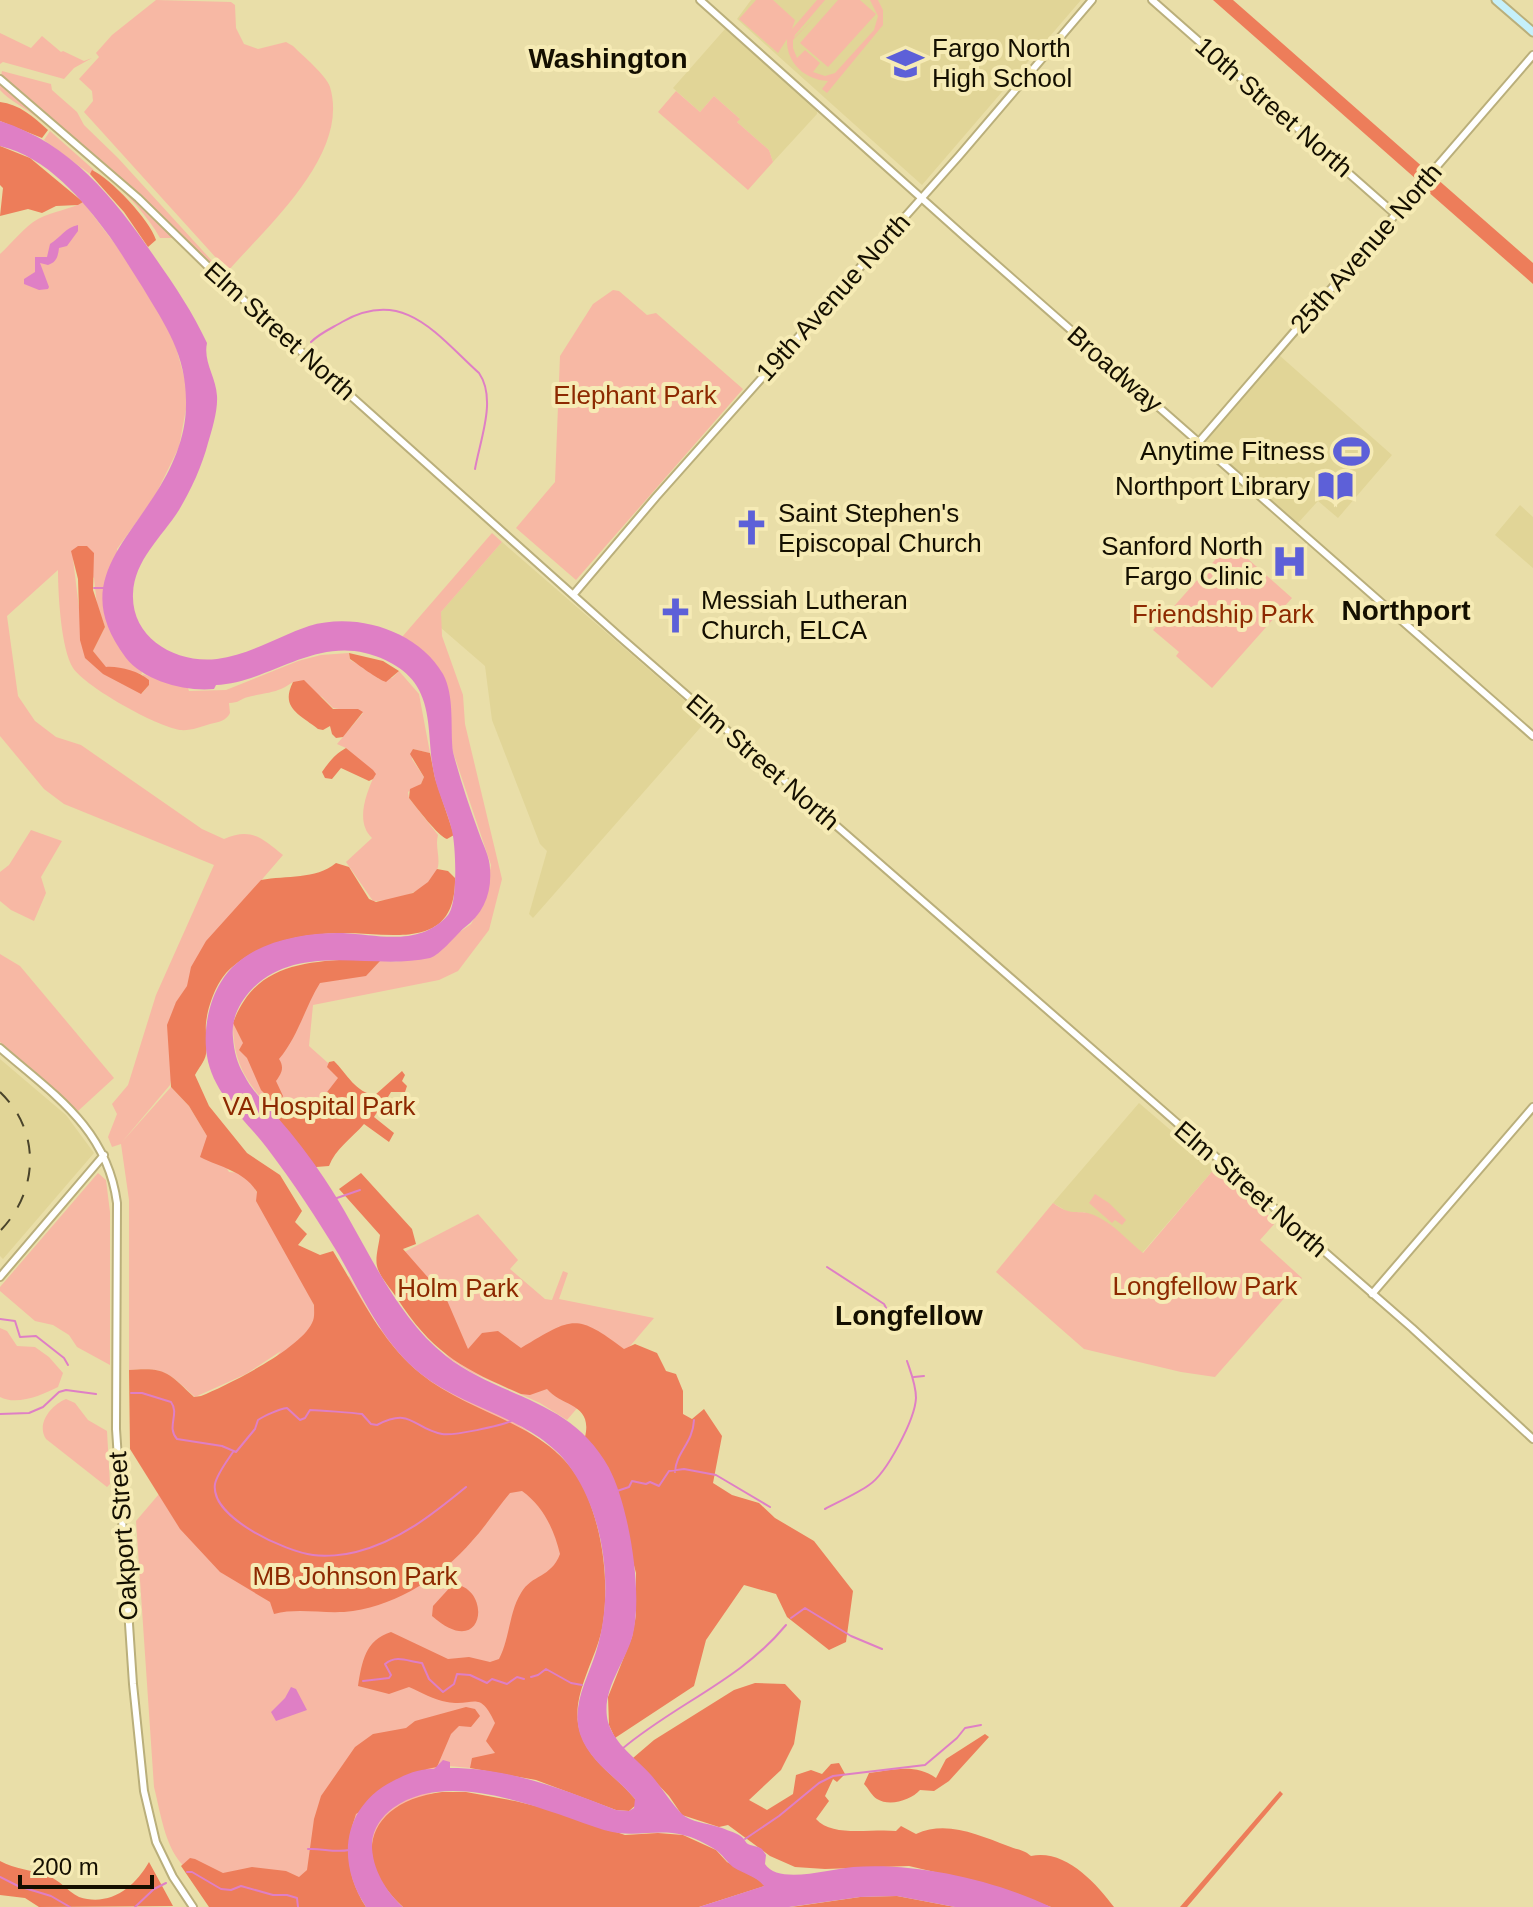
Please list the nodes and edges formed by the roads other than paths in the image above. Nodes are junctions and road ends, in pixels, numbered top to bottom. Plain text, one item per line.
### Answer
1 (700, 0) edge
2 (1092, 0) edge
3 (1152, 0) edge
4 (1496, 0) edge
5 (1533, 32) edge
6 (1533, 55) edge
7 (0, 79) edge
8 (921, 198) junction
9 (1395, 214) junction
10 (1199, 442) junction
11 (573, 595) junction
12 (1533, 736) edge
13 (0, 1048) edge
14 (1533, 1107) edge
15 (104, 1155) junction
16 (0, 1277) edge
17 (1372, 1294) junction
18 (1533, 1439) edge
19 (193, 1907) edge

1 - 8 street, Broadway
2 - 8 street, 19th Avenue North
3 - 9 street, 10th Street North
4 - 5 main road
6 - 9 street, 25th Avenue North
7 - 11 street, Elm Street North
8 - 10 street, Broadway
8 - 11 street, 19th Avenue North
9 - 10 street, 25th Avenue North
10 - 12 street, Broadway
11 - 17 street, Elm Street North
13 - 15 street, Oakport Street
14 - 17 street
15 - 16 street
15 - 19 street, Oakport Street
17 - 18 street, Elm Street North

